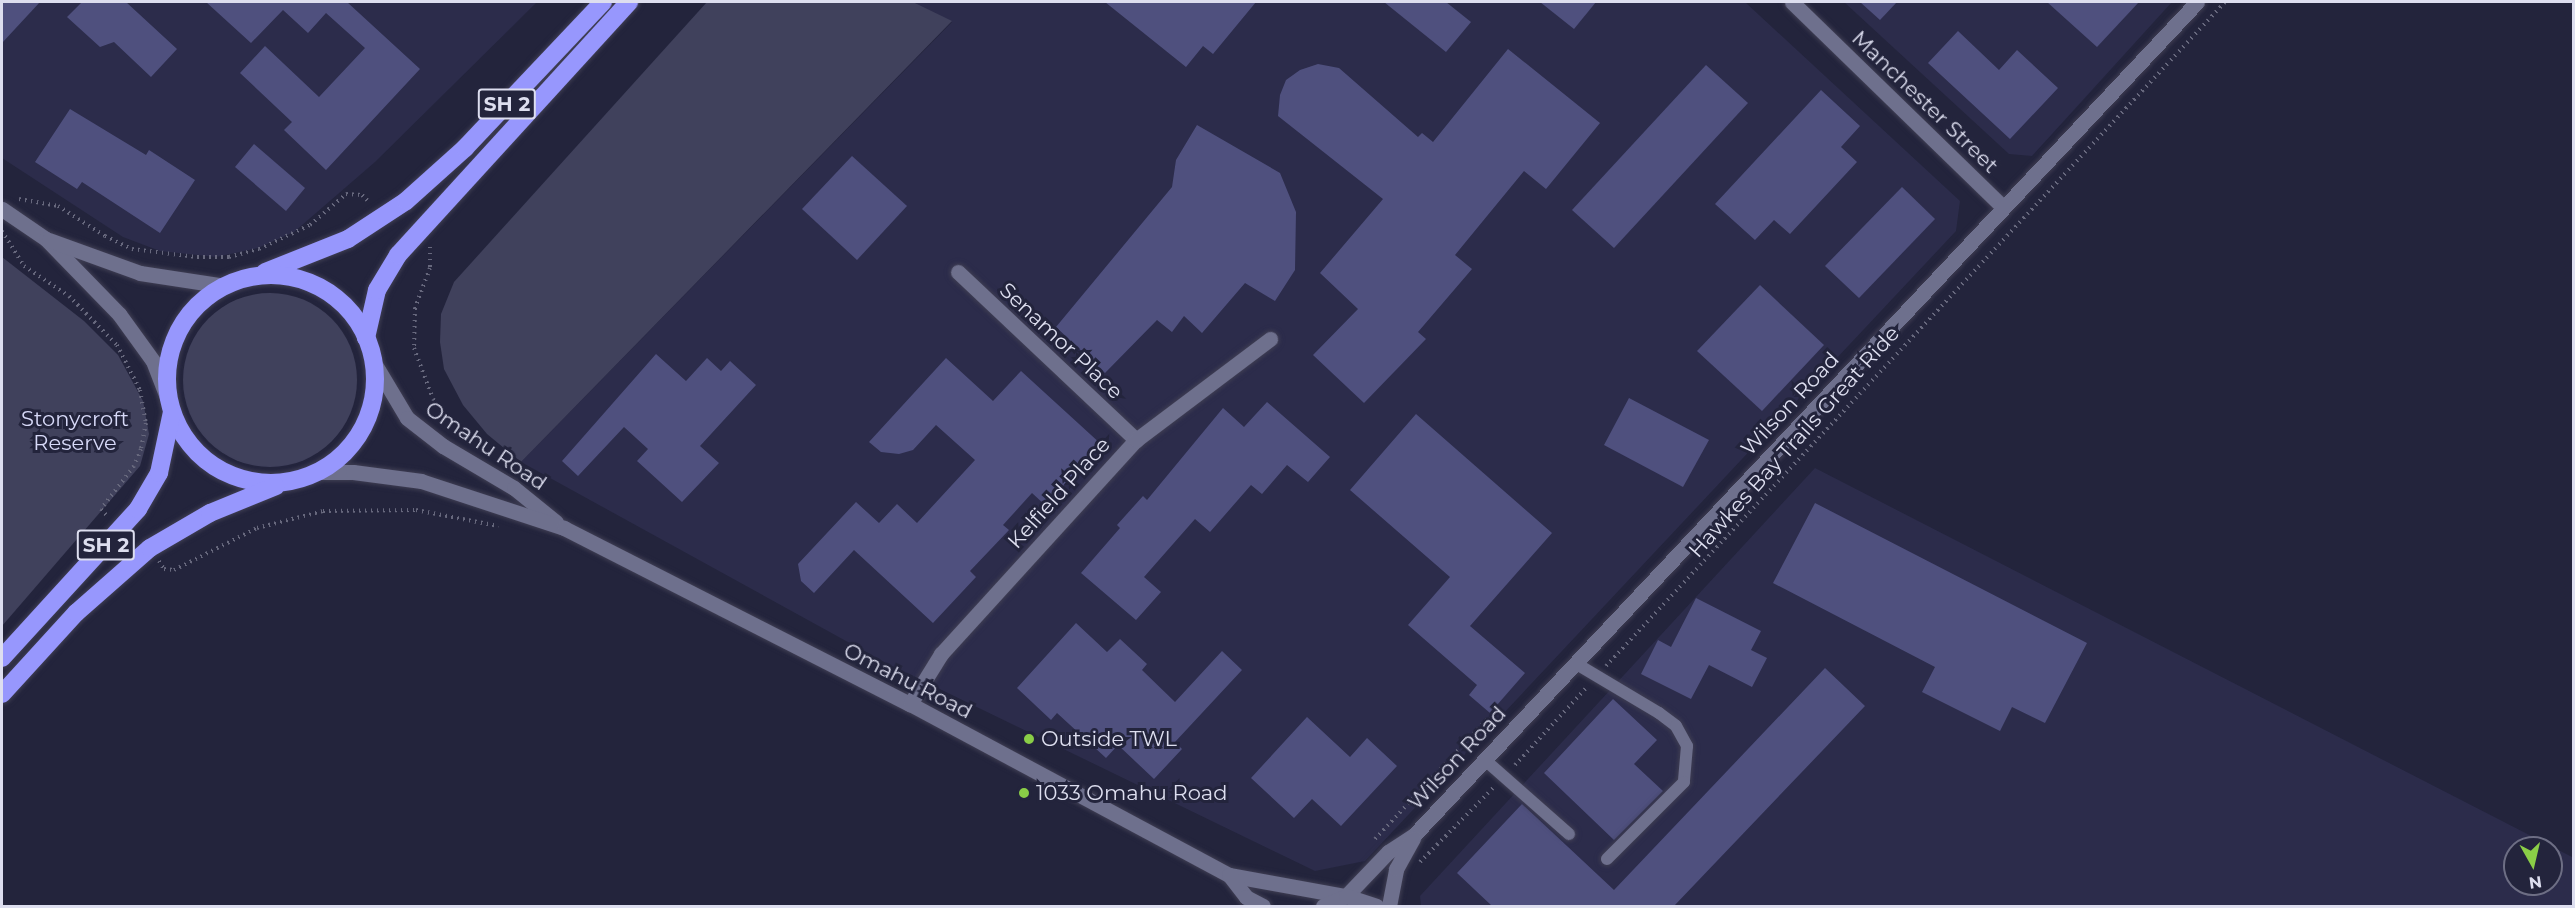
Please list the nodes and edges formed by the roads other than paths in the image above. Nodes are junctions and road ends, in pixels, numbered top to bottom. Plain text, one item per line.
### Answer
1 (603, 2) edge
2 (629, 2) edge
3 (1792, 2) edge
4 (2197, 2) edge
5 (2003, 207) junction
6 (2, 209) edge
7 (46, 239) junction
8 (958, 272) dead end
9 (260, 274) junction
10 (225, 286) junction
11 (366, 338) junction
12 (1270, 339) dead end
13 (373, 361) junction
14 (170, 405) junction
15 (1136, 440) junction
16 (317, 472) junction
17 (286, 482) junction
18 (564, 528) junction
19 (2, 658) edge
20 (1575, 663) junction
21 (2, 694) edge
22 (910, 704) junction
23 (1485, 759) junction
24 (1569, 834) dead end
25 (1414, 835) junction
26 (1607, 859) dead end
27 (1229, 875) junction
28 (1345, 896) junction
29 (1263, 906) edge
30 (1323, 906) edge
31 (1376, 906) edge
32 (1389, 906) edge

1 - 9 highway, SH 2
2 - 11 highway, SH 2
3 - 5 street, Manchester Street
4 - 5 street, Wilson Road
5 - 20 street, Wilson Road
6 - 7 street
7 - 10 street
7 - 14 street
8 - 15 street, Senamor Place
9 - 10 highway, SH 2
9 - 11 highway
10 - 14 highway, SH 2
11 - 13 highway, SH 2
12 - 15 street, Kelfield Place
13 - 16 highway, SH 2
13 - 18 street, Omahu Road
14 - 17 highway
14 - 19 highway, SH 2
15 - 22 street, Kelfield Place
16 - 17 highway, SH 2
16 - 18 street, Omahu Road
17 - 21 highway, SH 2
18 - 22 street, Omahu Road
20 - 23 street, Wilson Road
20 - 26 lane
22 - 27 street, Omahu Road
23 - 24 lane
23 - 25 street, Wilson Road
25 - 28 street, Wilson Road
25 - 32 street, Wilson Road
27 - 28 street, Omahu Road
27 - 29 street, Omahu Road
28 - 30 street
28 - 31 street, Omahu Road

